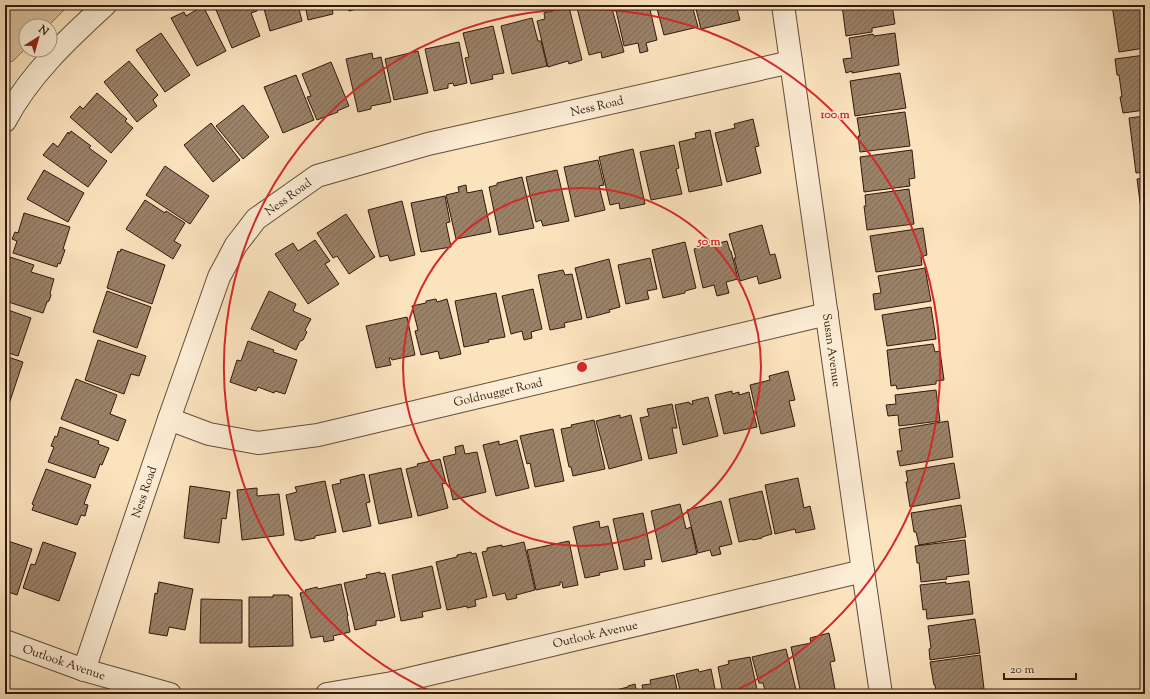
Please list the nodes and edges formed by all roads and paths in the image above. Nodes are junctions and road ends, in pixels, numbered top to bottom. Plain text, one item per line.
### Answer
1 (105, 5) edge
2 (783, 5) edge
3 (791, 62) junction
4 (6, 115) edge
5 (827, 314) junction
6 (169, 419) junction
7 (863, 571) junction
8 (5, 641) edge
9 (84, 670) junction
10 (170, 694) edge
11 (326, 694) edge
12 (881, 694) edge

1 - 4 street
2 - 3 street, Susan Avenue
3 - 5 street, Susan Avenue
3 - 6 street, Ness Road
5 - 6 street, Goldnugget Road
5 - 7 street, Susan Avenue
6 - 9 street, Ness Road
7 - 11 street, Outlook Avenue
7 - 12 street, Susan Avenue
8 - 9 street, Outlook Avenue
9 - 10 street, Outlook Avenue

